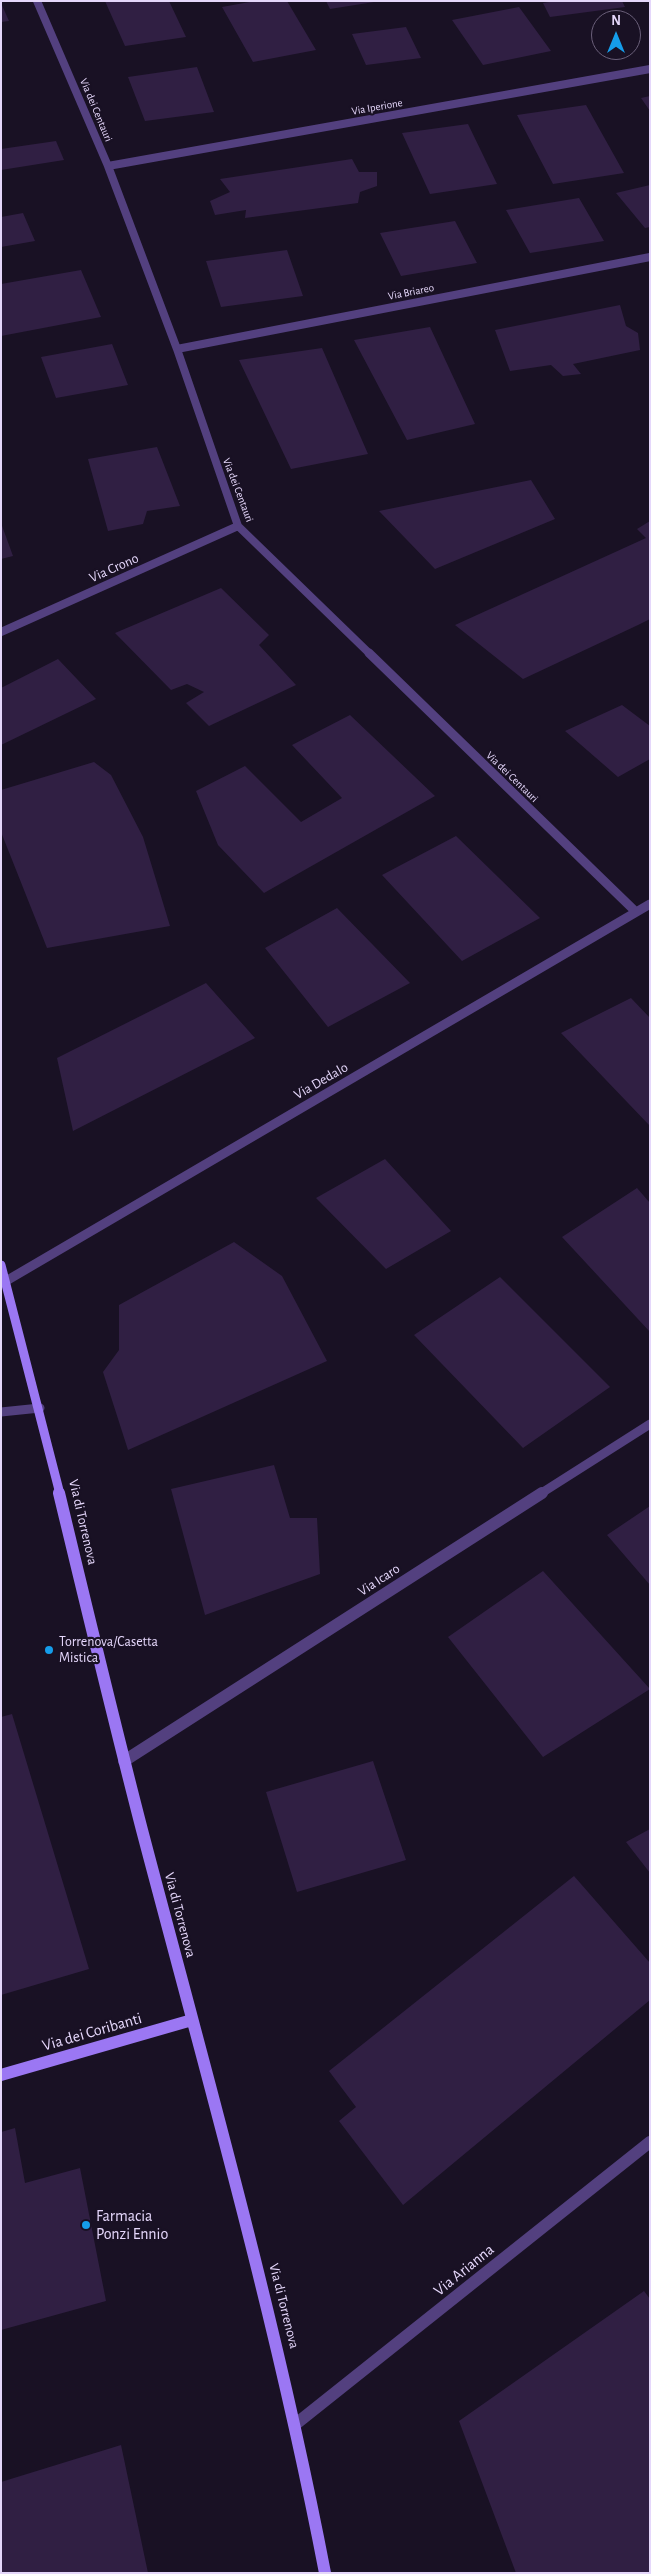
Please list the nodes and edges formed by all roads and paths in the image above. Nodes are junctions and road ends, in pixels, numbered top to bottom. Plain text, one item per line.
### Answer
1 (37, 1) edge
2 (650, 69) edge
3 (108, 166) junction
4 (650, 257) edge
5 (177, 349) junction
6 (238, 526) junction
7 (1, 632) edge
8 (650, 904) edge
9 (636, 912) junction
10 (1, 1265) edge
11 (6, 1281) junction
12 (40, 1408) junction
13 (1, 1412) edge
14 (650, 1424) edge
15 (124, 1761) junction
16 (192, 2020) junction
17 (1, 2075) edge
18 (650, 2142) edge
19 (297, 2423) junction
20 (326, 2573) edge

1 - 3 street, Via dei Centauri
2 - 3 street, Via Iperione
3 - 5 street, Via dei Centauri
4 - 5 street, Via Briareo
5 - 6 street, Via dei Centauri
6 - 7 street, Via Crono
6 - 9 street, Via dei Centauri
8 - 9 street, Via Dedalo
9 - 11 street, Via Dedalo
10 - 11 street, Via di Torrenova
11 - 12 street, Via di Torrenova
12 - 13 street
12 - 15 street, Via di Torrenova
14 - 15 street, Via Icaro
15 - 16 street, Via di Torrenova
16 - 17 street, Via dei Coribanti
16 - 19 street, Via di Torrenova
18 - 19 street, Via Arianna
19 - 20 street, Via di Torrenova

